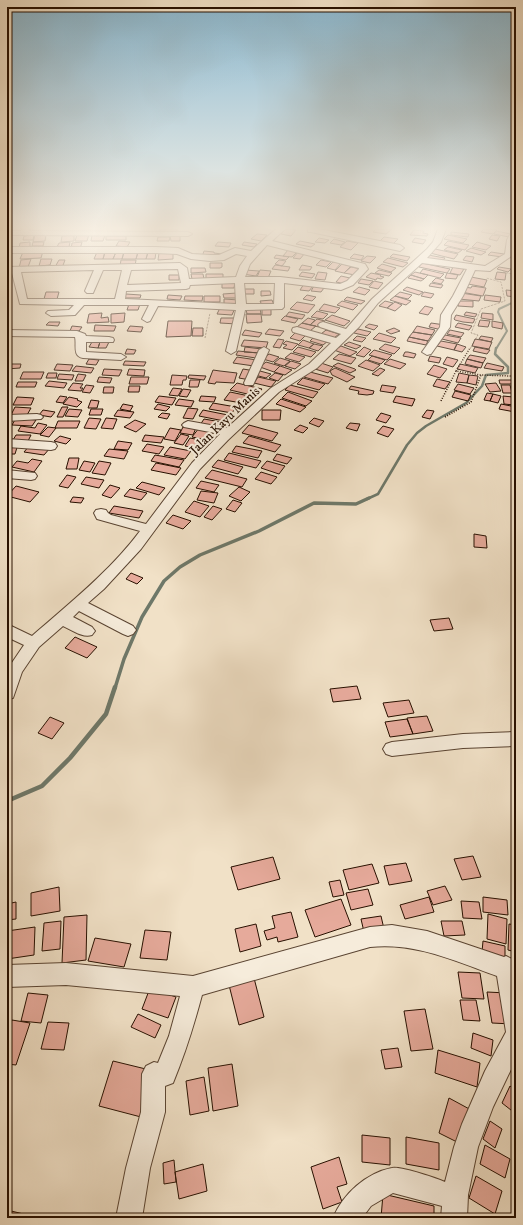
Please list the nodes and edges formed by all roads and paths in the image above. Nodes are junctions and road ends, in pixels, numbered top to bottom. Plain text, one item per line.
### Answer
1 (18, 286) edge
2 (92, 286) edge
3 (186, 286) edge
4 (239, 286) edge
5 (280, 286) edge
6 (338, 286) edge
7 (393, 286) edge
8 (463, 286) edge
9 (502, 286) edge
10 (123, 288) joint
11 (90, 291) dead end
12 (329, 298) dead end
13 (81, 302) junction
14 (121, 302) junction
15 (154, 303) junction
16 (212, 306) junction
17 (241, 307) junction
18 (51, 313) dead end
19 (147, 319) dead end
20 (323, 325) dead end
21 (297, 330) dead end
22 (7, 333) edge
23 (348, 333) junction
24 (205, 338) dead end
25 (81, 339) junction
26 (109, 340) dead end
27 (338, 342) junction
28 (264, 350) dead end
29 (231, 351) dead end
30 (427, 352) dead end
31 (121, 358) dead end
32 (456, 371) junction
33 (482, 375) junction
34 (516, 378) edge
35 (275, 390) junction
36 (440, 401) dead end
37 (37, 417) dead end
38 (445, 417) dead end
39 (7, 418) edge
40 (188, 426) dead end
41 (230, 432) junction
42 (7, 443) edge
43 (50, 446) dead end
44 (7, 474) edge
45 (31, 476) dead end
46 (101, 513) dead end
47 (150, 529) junction
48 (77, 604) junction
49 (61, 618) junction
50 (7, 630) edge
51 (128, 630) dead end
52 (87, 631) dead end
53 (34, 642) junction
54 (7, 693) edge
55 (516, 739) edge
56 (392, 749) dead end
57 (511, 969) edge
58 (7, 976) edge
59 (193, 987) junction
60 (516, 1028) edge
61 (516, 1037) edge
62 (454, 1208) edge
63 (129, 1218) edge
64 (346, 1218) edge

1 - 13 street
2 - 11 street
3 - 10 street
4 - 17 street
5 - 17 street
6 - 12 street
7 - 23 street, Jalan Kayu Manis
8 - 30 street
9 - 32 path
10 - 14 street
13 - 14 street
13 - 18 street
14 - 15 street
15 - 16 street
15 - 19 street
16 - 17 street
16 - 24 path
17 - 29 street
20 - 23 street
21 - 27 street
22 - 25 street
23 - 27 street, Jalan Kayu Manis
25 - 26 street
25 - 31 street
27 - 35 street, Jalan Kayu Manis
28 - 35 street
32 - 33 path
32 - 36 path
33 - 34 path
33 - 38 path
35 - 41 street, Jalan Kayu Manis
37 - 39 street
40 - 41 street
41 - 47 street, Jalan Kayu Manis
42 - 43 street
44 - 45 street
46 - 47 street
47 - 48 street, Jalan Kayu Manis
48 - 49 street, Jalan Kayu Manis
48 - 51 street
49 - 52 street
49 - 53 street, Jalan Kayu Manis
50 - 53 street
53 - 54 street, Jalan Kayu Manis
55 - 56 street
57 - 59 street
57 - 60 street
58 - 59 street
59 - 63 street
61 - 62 street
62 - 64 street

